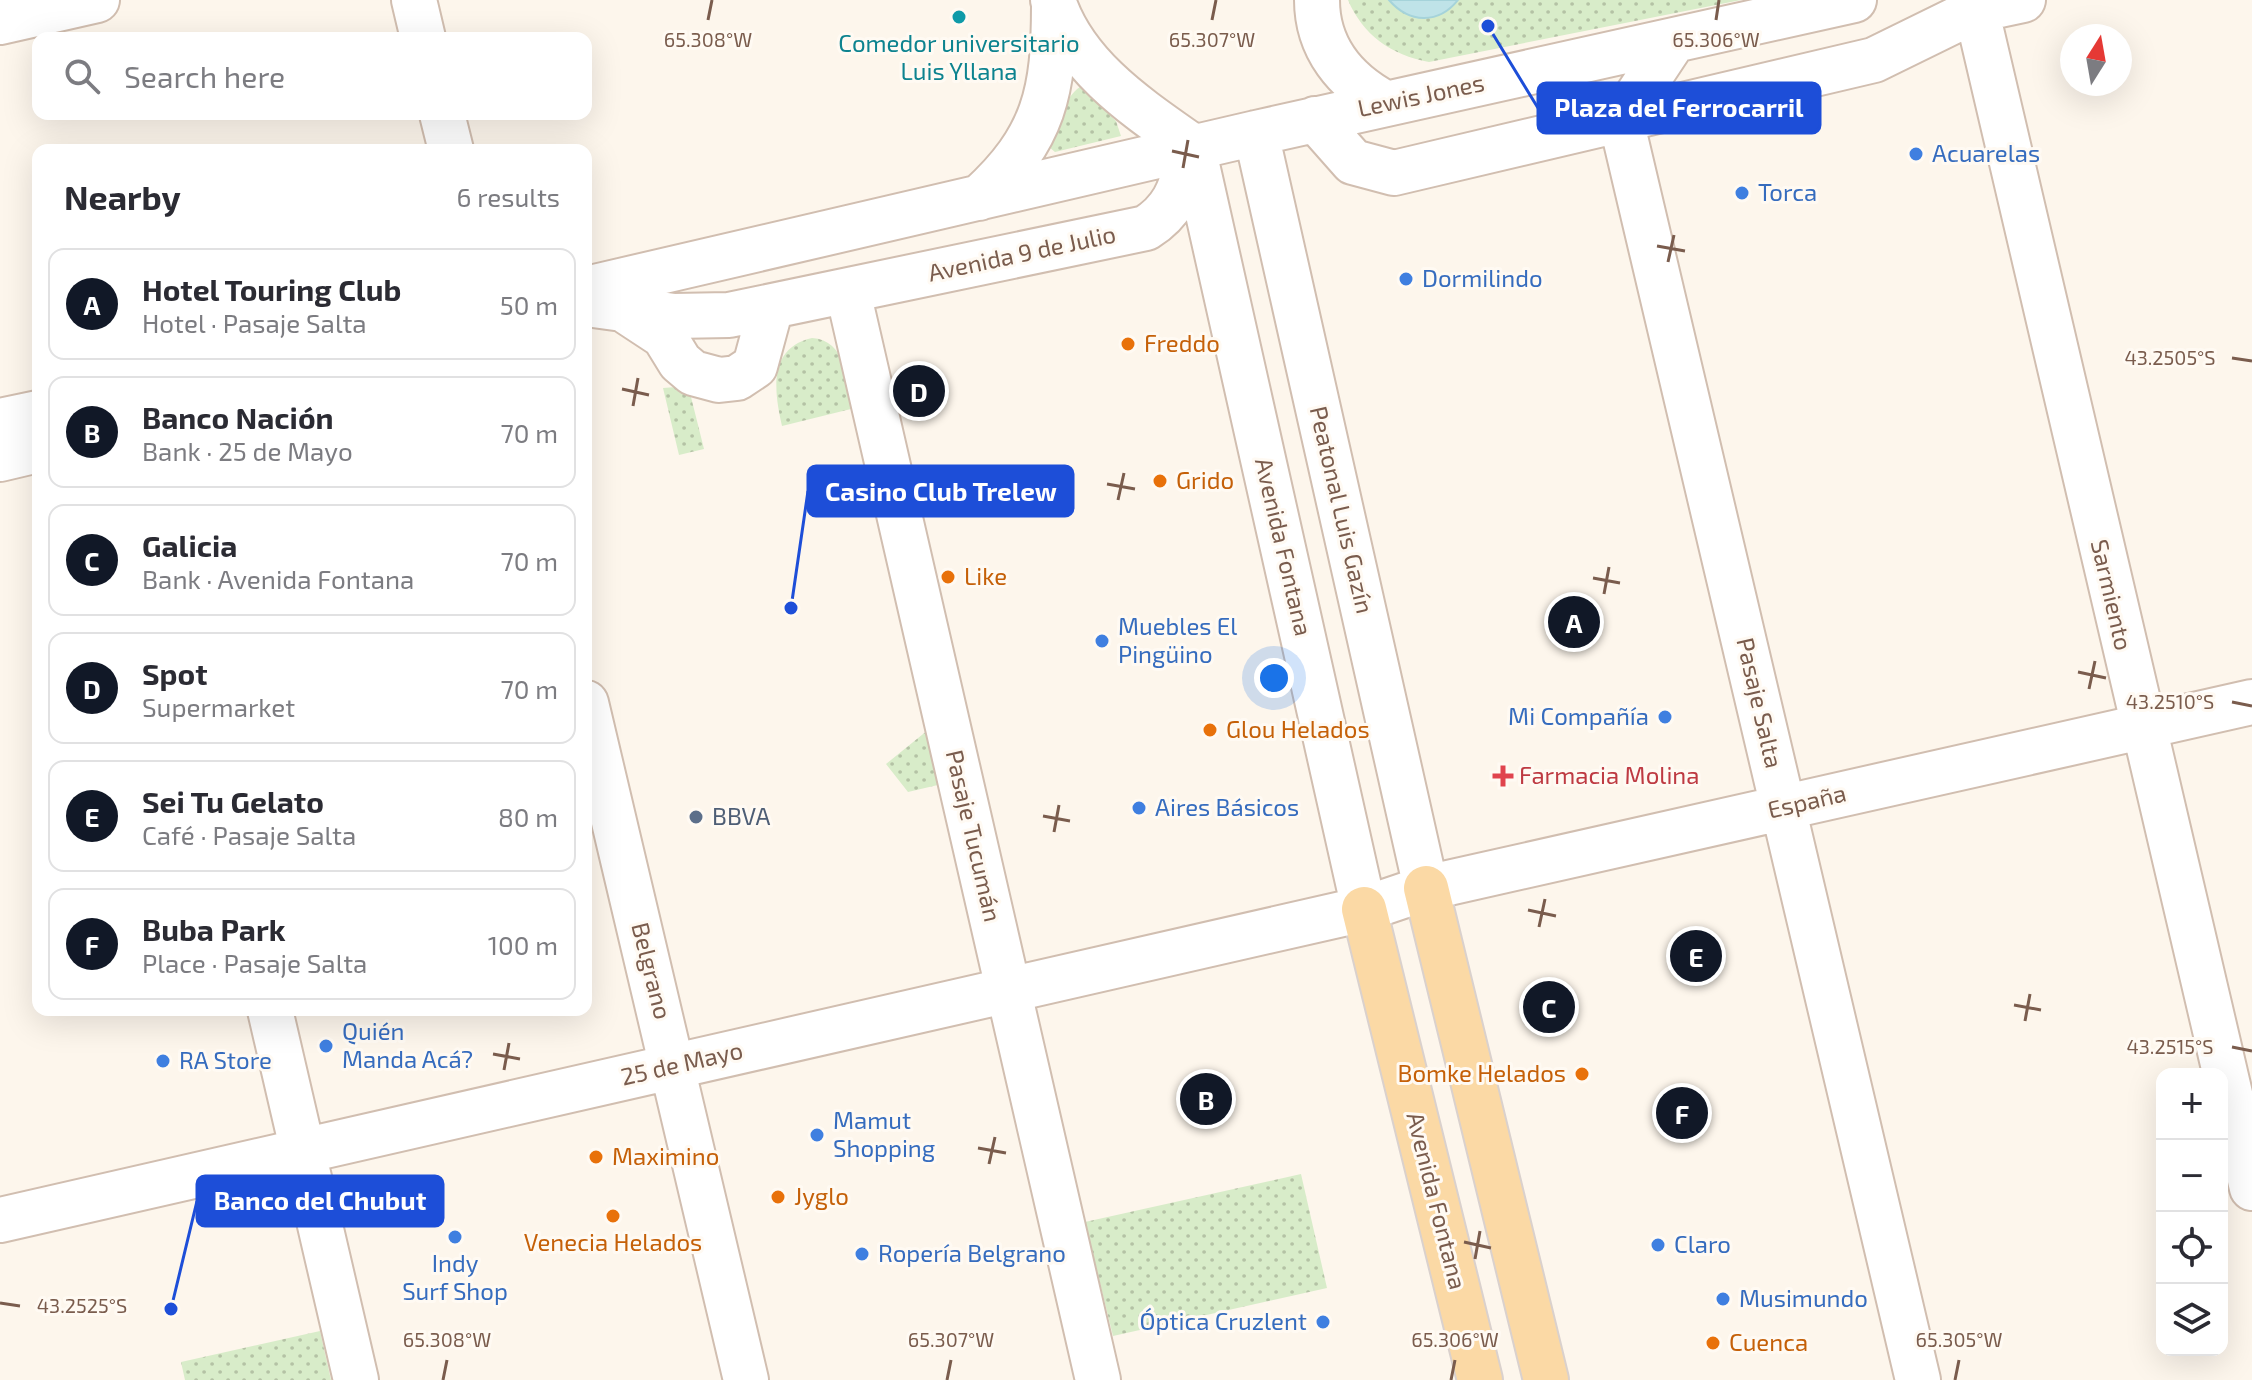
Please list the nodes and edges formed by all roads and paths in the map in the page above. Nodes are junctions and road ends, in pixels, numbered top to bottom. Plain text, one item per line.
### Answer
1 (97, 0) edge
2 (414, 0) edge
3 (1317, 0) edge
4 (1854, 0) edge
5 (2023, 0) edge
6 (1054, 2) edge
7 (1975, 5) edge
8 (0, 22) edge
9 (422, 32) edge
10 (1672, 43) junction
11 (1385, 103) junction
12 (1315, 119) junction
13 (444, 120) edge
14 (1621, 120) junction
15 (1256, 133) junction
16 (450, 144) edge
17 (1193, 147) junction
18 (979, 198) junction
19 (924, 212) junction
20 (863, 288) junction
21 (597, 300) edge
22 (771, 307) junction
23 (32, 414) edge
24 (0, 421) edge
25 (32, 451) edge
26 (0, 459) edge
27 (2252, 702) edge
28 (2142, 727) junction
29 (592, 728) edge
30 (1783, 807) junction
31 (1426, 888) junction
32 (1364, 909) junction
33 (1008, 990) junction
34 (271, 1016) edge
35 (674, 1066) junction
36 (302, 1151) junction
37 (2252, 1188) edge
38 (0, 1220) edge
39 (356, 1380) edge
40 (746, 1380) edge
41 (1098, 1380) edge
42 (1480, 1380) edge
43 (1546, 1380) edge
44 (1918, 1380) edge

1 - 8 street
2 - 9 street
3 - 11 street
4 - 10 street, Lewis Jones
5 - 7 street, Lewis Jones
6 - 17 street
6 - 18 street
7 - 14 street, Lewis Jones
7 - 28 street, Sarmiento
10 - 11 street, Lewis Jones
10 - 14 street
11 - 12 street, Lewis Jones
12 - 14 street, Lewis Jones
12 - 15 street, Lewis Jones
13 - 16 street
14 - 30 street, Pasaje Salta
15 - 17 street, Lewis Jones
15 - 31 street, Peatonal Luis Gazín
17 - 18 street
17 - 20 street, Avenida 9 de Julio
17 - 32 street, Avenida Fontana
18 - 19 street
19 - 20 street
19 - 21 street
20 - 22 street, Avenida 9 de Julio
20 - 33 street, Pasaje Tucumán
21 - 22 street, Avenida 9 de Julio
21 - 22 street
23 - 24 street
25 - 26 street
27 - 28 street, España
28 - 30 street, España
28 - 37 street, Sarmiento
29 - 35 street, Belgrano
30 - 31 street, España
30 - 44 street, Pasaje Salta
31 - 32 street, España
31 - 43 main road
32 - 33 street, 25 de Mayo
32 - 42 main road, Avenida Fontana
33 - 35 street, 25 de Mayo
33 - 41 street, Pasaje Tucumán
34 - 36 street
35 - 36 street, 25 de Mayo
35 - 40 street, Belgrano
36 - 38 street, 25 de Mayo
36 - 39 street

